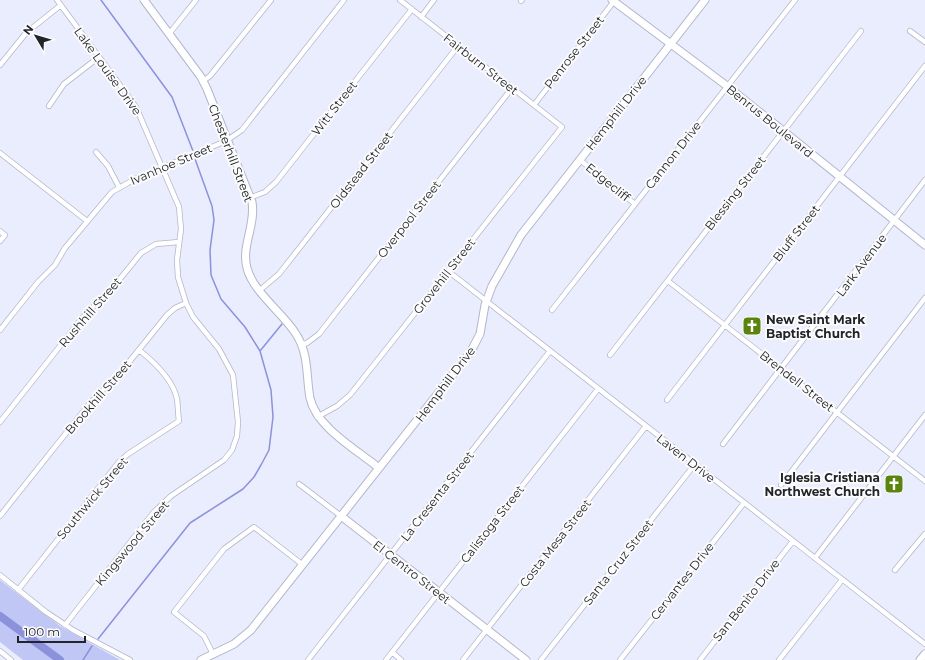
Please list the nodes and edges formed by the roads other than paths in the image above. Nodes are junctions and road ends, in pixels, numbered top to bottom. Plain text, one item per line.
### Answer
1 (57, 0) edge
2 (144, 0) edge
3 (196, 0) edge
4 (271, 0) edge
5 (344, 0) edge
6 (400, 0) edge
7 (434, 0) edge
8 (613, 0) edge
9 (705, 0) edge
10 (795, 0) edge
11 (61, 5) junction
12 (412, 9) junction
13 (421, 16) junction
14 (860, 31) dead end
15 (910, 31) dead end
16 (169, 34) junction
17 (925, 42) edge
18 (670, 44) junction
19 (458, 46) junction
20 (99, 57) junction
21 (0, 65) edge
22 (925, 66) edge
23 (203, 81) junction
24 (727, 86) junction
25 (512, 88) junction
26 (534, 104) junction
27 (49, 106) dead end
28 (562, 127) joint
29 (783, 131) junction
30 (226, 141) junction
31 (96, 152) dead end
32 (0, 153) edge
33 (580, 160) junction
34 (162, 167) junction
35 (839, 176) junction
36 (925, 180) edge
37 (119, 187) junction
38 (249, 198) junction
39 (635, 204) junction
40 (86, 221) junction
41 (894, 221) junction
42 (0, 231) edge
43 (0, 241) edge
44 (179, 242) junction
45 (925, 245) edge
46 (448, 271) junction
47 (668, 281) junction
48 (260, 290) junction
49 (925, 298) edge
50 (486, 301) junction
51 (186, 303) junction
52 (552, 310) dead end
53 (725, 325) junction
54 (0, 330) edge
55 (302, 345) junction
56 (139, 350) junction
57 (550, 351) junction
58 (610, 355) dead end
59 (781, 369) junction
60 (598, 389) junction
61 (667, 400) dead end
62 (837, 412) junction
63 (925, 415) edge
64 (317, 417) junction
65 (0, 422) edge
66 (646, 426) junction
67 (237, 436) joint
68 (723, 444) dead end
69 (894, 457) junction
70 (695, 464) junction
71 (380, 468) junction
72 (925, 482) edge
73 (299, 484) dead end
74 (781, 484) dead end
75 (744, 503) junction
76 (0, 516) edge
77 (341, 516) junction
78 (925, 534) edge
79 (793, 541) junction
80 (391, 555) junction
81 (815, 558) junction
82 (303, 565) junction
83 (895, 570) dead end
84 (0, 575) edge
85 (842, 580) junction
86 (18, 590) junction
87 (439, 592) junction
88 (65, 625) junction
89 (487, 630) junction
90 (925, 644) edge
91 (0, 651) edge
92 (392, 652) junction
93 (213, 656) edge
94 (11, 660) edge
95 (130, 660) edge
96 (201, 660) edge
97 (308, 660) edge
98 (386, 660) edge
99 (401, 660) edge
100 (464, 660) edge
101 (526, 660) edge
102 (541, 660) edge
103 (620, 660) edge
104 (700, 660) edge
105 (779, 660) edge

1 - 11 street, Lake Louise Drive
2 - 16 street, Chesterhill Street
3 - 16 street
4 - 23 street
5 - 30 street, Ivanhoe Street
6 - 12 street, Fairburn Street
7 - 13 street
8 - 18 street, Benrus Boulevard
8 - 26 street, Penrose Street
9 - 18 street, Hemphill Drive
10 - 24 street, Cannon Drive
11 - 20 street, Lake Louise Drive
11 - 21 street
12 - 13 street, Fairburn Street
12 - 38 street, Witt Street
13 - 19 street, Fairburn Street
14 - 29 street, Blessing Street
15 - 17 street
16 - 23 street, Chesterhill Street
18 - 24 street, Benrus Boulevard
18 - 33 street, Hemphill Drive
19 - 25 street, Fairburn Street
19 - 48 street, Oldstead Street
20 - 27 street
20 - 34 street, Lake Louise Drive
22 - 35 street, Bluff Street
23 - 30 street, Chesterhill Street
24 - 29 street, Benrus Boulevard
24 - 39 street, Cannon Drive
25 - 26 street, Fairburn Street
25 - 55 street, Overpool Street
26 - 28 street, Fairburn Street
28 - 46 street, Grovehill Street
29 - 35 street, Benrus Boulevard
29 - 47 street, Blessing Street
30 - 34 street, Ivanhoe Street
30 - 38 street, Chesterhill Street
31 - 37 street
32 - 40 street
33 - 39 street, Edgecliff
33 - 50 street, Hemphill Drive
34 - 37 street, Ivanhoe Street
34 - 44 street, Lake Louise Drive
35 - 41 street, Benrus Boulevard
35 - 53 street, Bluff Street
36 - 41 street, Lark Avenue
37 - 40 street, Ivanhoe Street
38 - 48 street, Chesterhill Street
39 - 52 street, Cannon Drive
40 - 54 street, Ivanhoe Street
41 - 45 street, Benrus Boulevard
41 - 59 street, Lark Avenue
42 - 43 street
44 - 51 street, Lake Louise Drive
44 - 65 street, Rushhill Street
46 - 50 street, Laven Drive
46 - 64 street, Grovehill Street
47 - 53 street, Brendell Street
47 - 58 street, Blessing Street
48 - 55 street, Chesterhill Street
49 - 62 street
50 - 57 street, Laven Drive
50 - 71 street, Hemphill Drive
51 - 56 street, Brookhill Street
51 - 67 street, Lake Louise Drive
53 - 59 street, Brendell Street
53 - 61 street, Bluff Street
55 - 64 street, Chesterhill Street
56 - 76 street, Brookhill Street
56 - 86 street, Southwick Street
57 - 60 street, Laven Drive
57 - 80 street, La Cresenta Street
59 - 62 street, Brendell Street
59 - 68 street, Lark Avenue
60 - 66 street, Laven Drive
60 - 87 street, Calistoga Street
62 - 69 street, Brendell Street
62 - 74 street
63 - 69 street
64 - 71 street, Chesterhill Street
66 - 70 street, Laven Drive
66 - 89 street, Costa Mesa Street
67 - 88 street, Kingswood Street
69 - 72 street, Brendell Street
69 - 81 street
70 - 75 street, Laven Drive
70 - 102 street, Santa Cruz Street
71 - 77 street, Hemphill Drive
73 - 77 street, El Centro Street
75 - 79 street, Laven Drive
75 - 103 street, Cervantes Drive
77 - 80 street, El Centro Street
77 - 82 street, Hemphill Drive
78 - 83 street
79 - 81 street, Laven Drive
79 - 104 street, San Benito Drive
80 - 87 street, El Centro Street
80 - 97 street, La Cresenta Street
81 - 85 street, Laven Drive
82 - 93 street, Hemphill Drive
82 - 93 street
84 - 86 street
85 - 90 street, Laven Drive
85 - 105 street
86 - 88 street
87 - 89 street, El Centro Street
87 - 92 street, Calistoga Street
88 - 95 street
89 - 100 street, Costa Mesa Street
89 - 101 street, El Centro Street
91 - 94 street
92 - 98 street, Calistoga Street
92 - 99 street
93 - 96 street, Hemphill Drive

